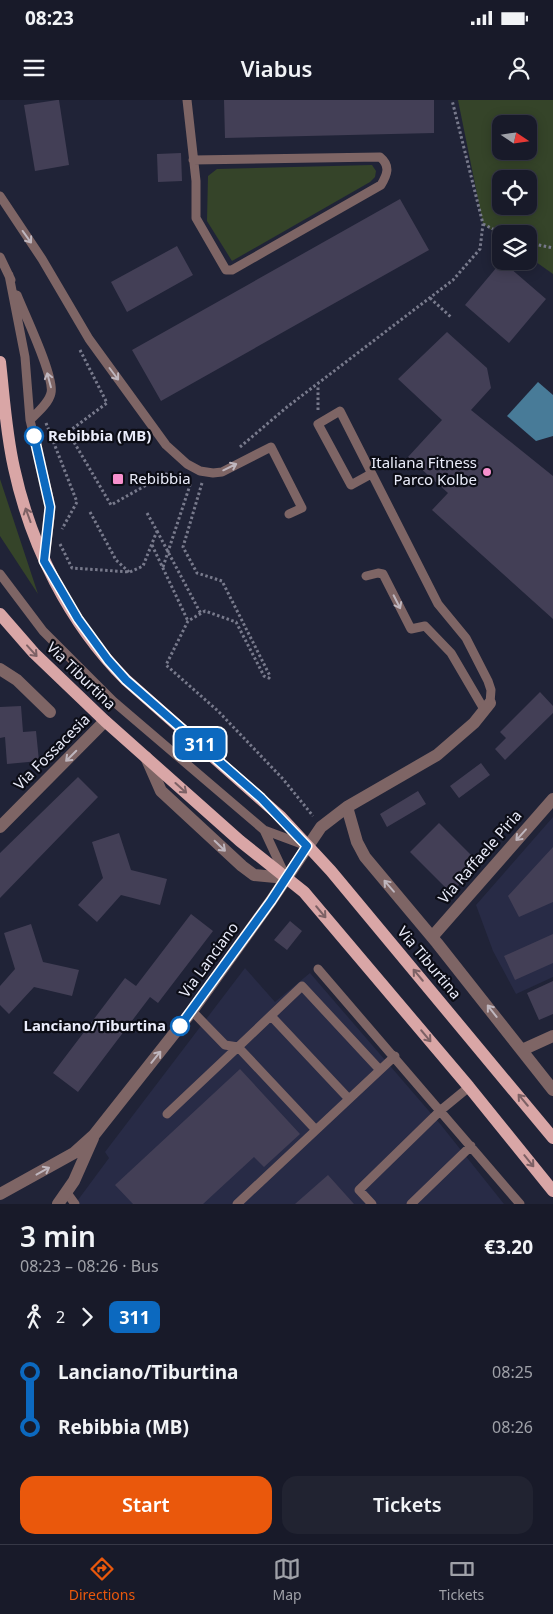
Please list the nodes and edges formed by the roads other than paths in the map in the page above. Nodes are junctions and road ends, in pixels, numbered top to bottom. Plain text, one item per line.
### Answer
1 (187, 100) edge
2 (193, 160) junction
3 (0, 196) edge
4 (0, 256) edge
5 (9, 275) junction
6 (0, 362) edge
7 (30, 420) junction
8 (371, 474) junction
9 (289, 514) dead end
10 (44, 561) junction
11 (0, 574) edge
12 (366, 576) dead end
13 (0, 614) edge
14 (0, 669) edge
15 (488, 707) junction
16 (50, 712) dead end
17 (105, 721) junction
18 (146, 756) junction
19 (553, 799) edge
20 (347, 807) junction
21 (0, 827) edge
22 (264, 830) junction
23 (307, 846) junction
24 (286, 878) junction
25 (432, 936) junction
26 (318, 969) dead end
27 (192, 1011) junction
28 (272, 1016) junction
29 (553, 1036) edge
30 (238, 1047) junction
31 (522, 1050) junction
32 (395, 1056) junction
33 (380, 1070) junction
34 (469, 1087) junction
35 (553, 1090) edge
36 (349, 1099) junction
37 (441, 1110) junction
38 (167, 1114) dead end
39 (316, 1130) junction
40 (94, 1135) junction
41 (553, 1138) edge
42 (471, 1146) junction
43 (553, 1191) edge
44 (66, 1193) junction
45 (0, 1194) edge
46 (58, 1204) edge
47 (75, 1204) edge
48 (237, 1204) edge
49 (372, 1204) edge
50 (411, 1204) edge
51 (520, 1204) edge

1 - 2 lane
2 - 2 lane
3 -> 9 lane
4 - 5 lane
5 - 7 lane
7 -> 5 lane
10 -> 6 main road
7 - 10 lane
8 - 8 lane
8 - 15 lane
10 - 23 main road
11 - 22 lane, Via Tiburtina
12 -> 15 lane
13 -> 17 main road, Via Tiburtina
14 - 16 street
15 - 20 street, Via Lanciano
17 - 18 main road, Via Tiburtina
17 -> 21 street, Via Fossacesia
18 -> 24 main road, Via Tiburtina
18 -> 24 street, Via Tiburtina
19 -> 25 street, Via Raffaele Piria
20 - 23 street, Via Lanciano
25 -> 20 street, Via Tiburtina
22 - 23 lane, Via Tiburtina
22 - 24 lane, Via Tiburtina
23 - 24 street, Via Lanciano
41 -> 23 main road, Via Tiburtina
24 - 27 street, Via Lanciano
24 -> 34 main road, Via Tiburtina
31 -> 25 street, Via Tiburtina
26 - 32 lane
27 - 30 lane
40 -> 27 street, Via Lanciano
28 - 30 lane
28 - 33 lane
28 - 36 lane
29 - 31 street
30 - 38 lane
30 - 39 lane
31 - 35 street, Via Tiburtina
32 - 33 lane
32 - 37 lane
33 - 36 lane
34 - 37 lane
34 -> 43 main road, Via Tiburtina
36 - 39 lane
37 - 42 lane
37 - 49 lane
39 - 48 lane
40 - 44 street, Via Lanciano
45 -> 40 street, Via Lanciano
42 - 50 lane
42 - 51 lane
44 - 46 street, Via Lanciano
44 - 47 lane

